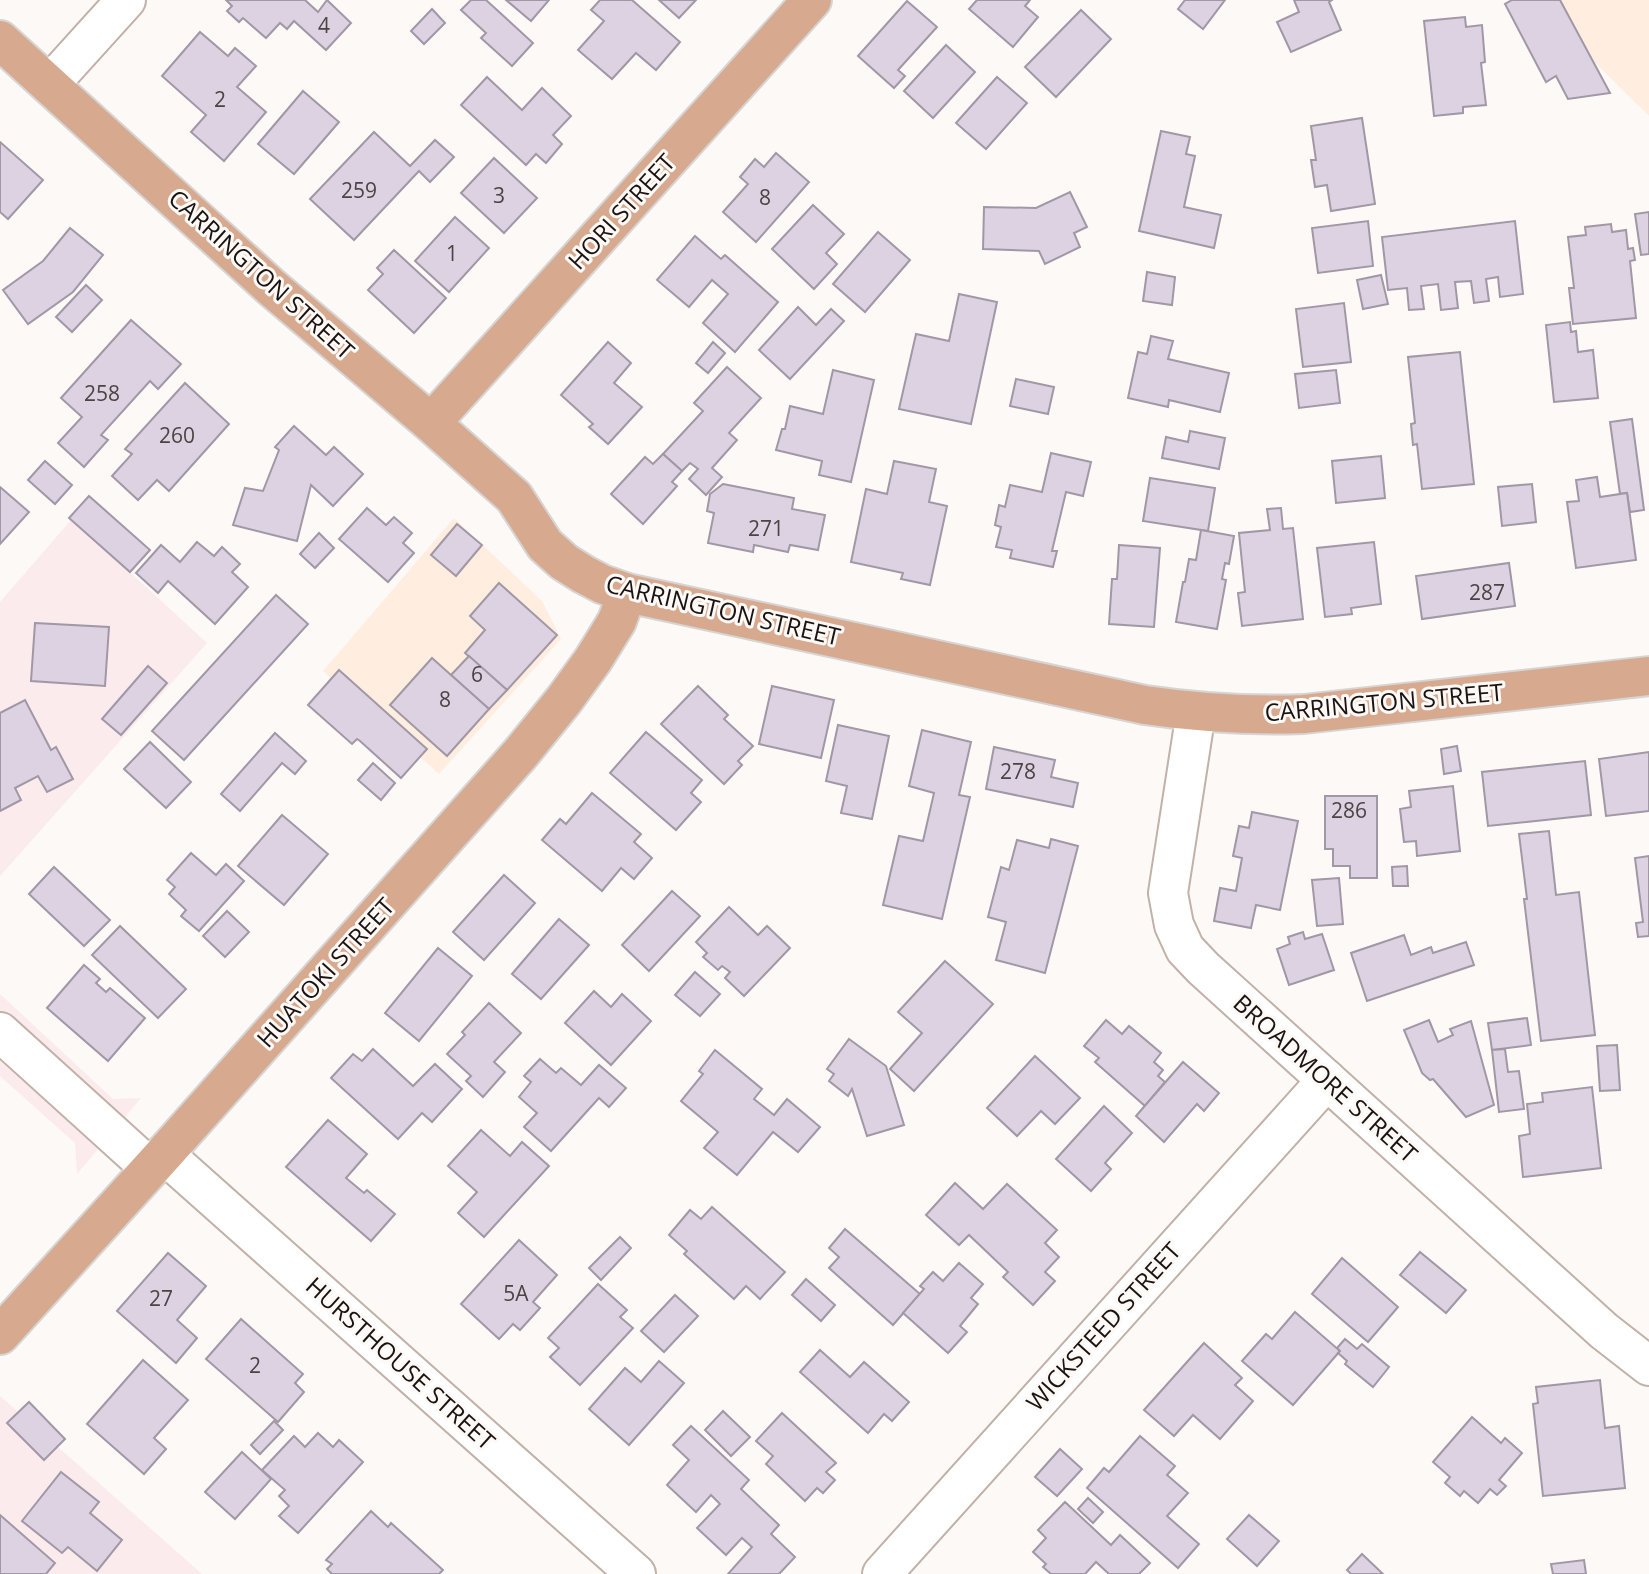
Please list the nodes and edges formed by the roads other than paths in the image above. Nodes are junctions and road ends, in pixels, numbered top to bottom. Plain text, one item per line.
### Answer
1 (126, 0) edge
2 (812, 0) edge
3 (0, 40) edge
4 (50, 84) junction
5 (431, 423) junction
6 (627, 593) junction
7 (1649, 676) edge
8 (1196, 712) junction
9 (0, 1032) edge
10 (1327, 1080) junction
11 (157, 1161) junction
12 (0, 1335) edge
13 (1649, 1366) edge
14 (636, 1574) edge
15 (882, 1574) edge

1 - 4 street
2 - 5 main road, HORI STREET
3 - 4 main road, CARRINGTON STREET
4 - 5 main road, CARRINGTON STREET
5 - 6 main road, CARRINGTON STREET
6 - 8 main road, CARRINGTON STREET
6 - 11 main road, HUATOKI STREET
7 - 8 main road, CARRINGTON STREET
8 - 10 street, BROADMORE STREET
9 - 11 street, HURSTHOUSE STREET
10 - 13 street, BROADMORE STREET
10 - 15 street, WICKSTEED STREET
11 - 12 main road, HUATOKI STREET
11 - 14 street, HURSTHOUSE STREET

